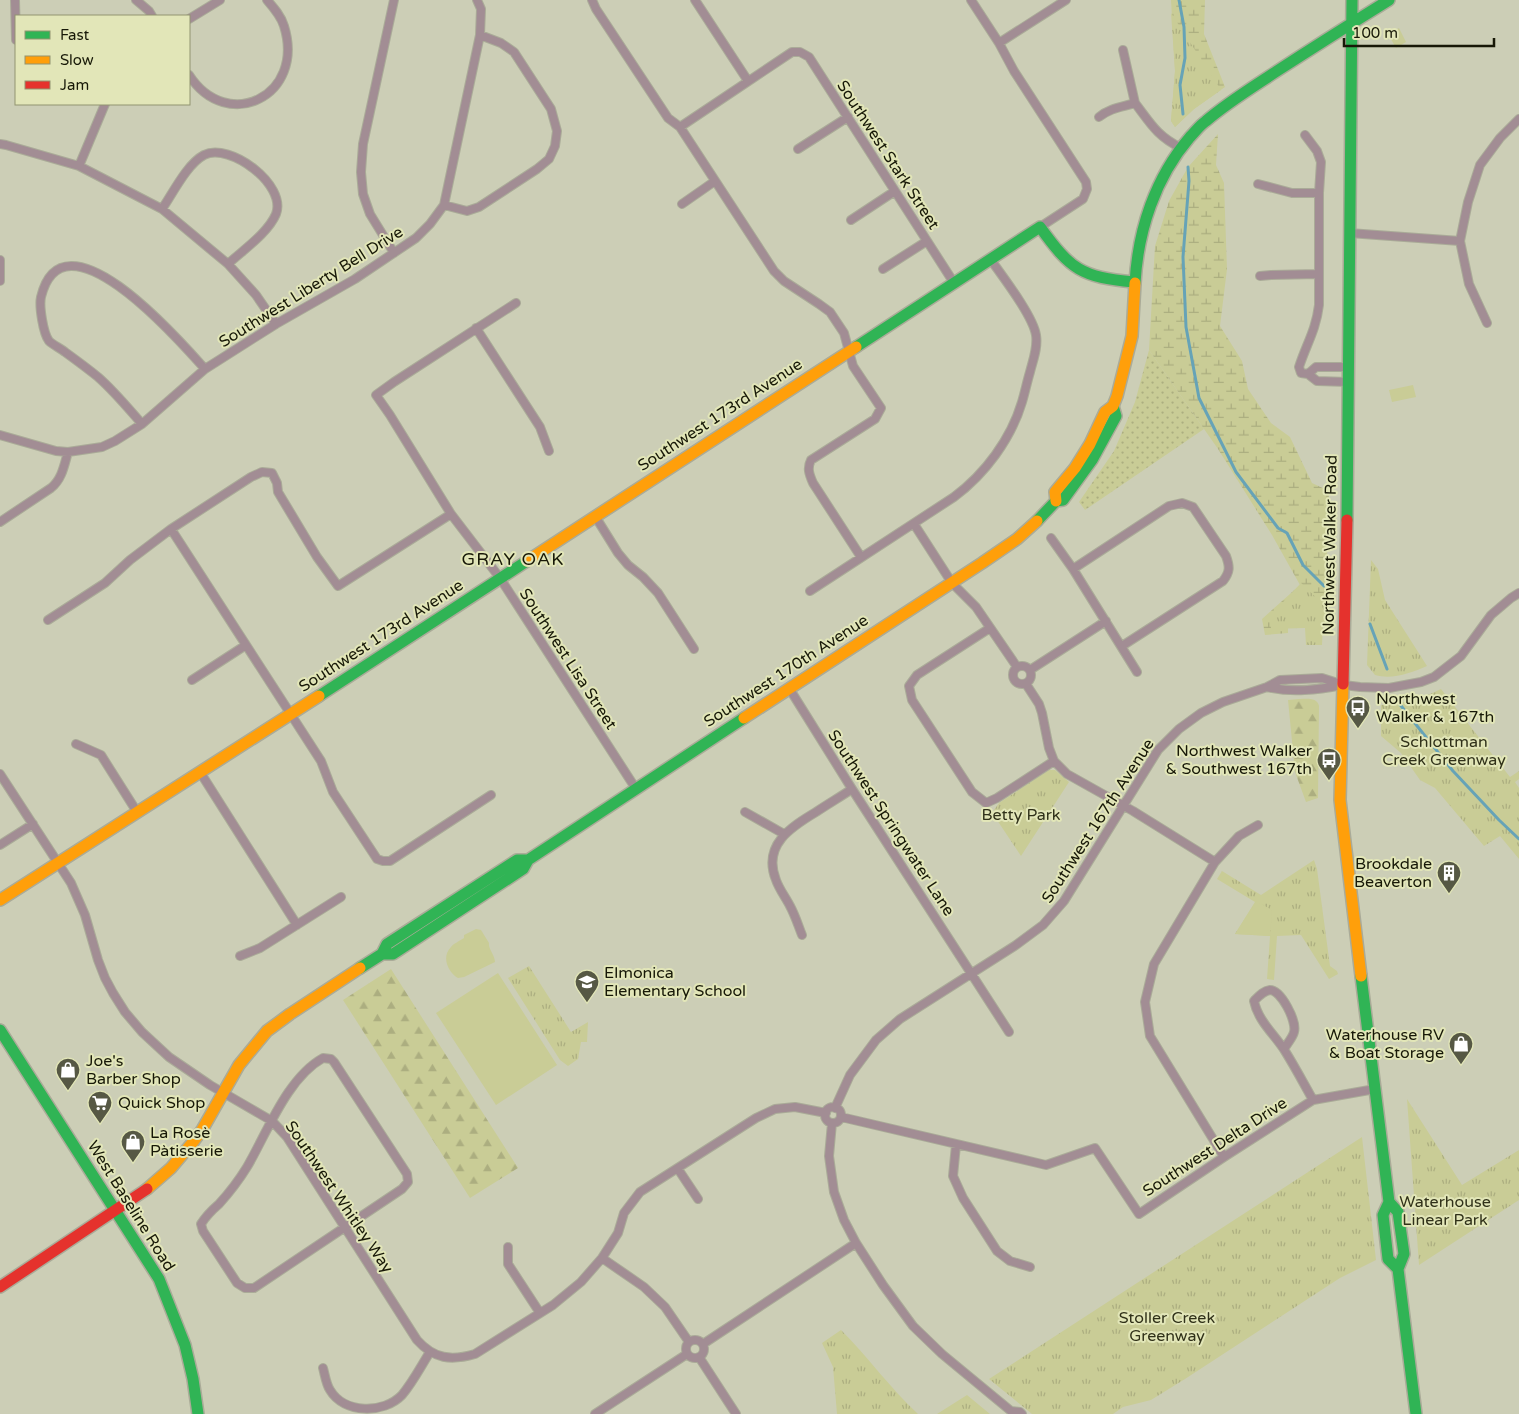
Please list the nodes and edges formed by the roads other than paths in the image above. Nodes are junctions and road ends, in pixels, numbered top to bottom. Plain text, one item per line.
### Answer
1 (15, 0) edge
2 (136, 0) edge
3 (220, 0) edge
4 (268, 0) edge
5 (394, 0) edge
6 (477, 0) edge
7 (592, 0) edge
8 (695, 0) edge
9 (971, 0) edge
10 (1066, 0) edge
11 (1352, 0) edge
12 (1389, 0) edge
13 (15, 15) edge
14 (151, 15) edge
15 (190, 18) edge
16 (1352, 24) junction
17 (480, 35) junction
18 (999, 43) junction
19 (1123, 50) dead end
20 (190, 76) edge
21 (748, 81) junction
22 (1135, 103) junction
23 (105, 105) edge
24 (1099, 116) dead end
25 (848, 117) junction
26 (1519, 119) edge
27 (680, 127) junction
28 (1305, 135) dead end
29 (0, 144) edge
30 (1181, 148) junction
31 (798, 149) dead end
32 (79, 166) junction
33 (716, 181) junction
34 (1258, 184) dead end
35 (895, 191) junction
36 (1319, 193) junction
37 (682, 204) dead end
38 (444, 205) junction
39 (162, 209) junction
40 (851, 220) dead end
41 (1040, 227) junction
42 (1349, 233) junction
43 (927, 241) junction
44 (1460, 241) junction
45 (394, 253) junction
46 (0, 260) edge
47 (991, 260) junction
48 (228, 264) junction
49 (883, 269) dead end
50 (1318, 274) junction
51 (1260, 276) dead end
52 (0, 281) edge
53 (1134, 282) junction
54 (954, 283) junction
55 (516, 303) dead end
56 (1487, 323) dead end
57 (276, 324) junction
58 (476, 328) junction
59 (848, 351) junction
60 (1349, 367) junction
61 (205, 369) junction
62 (1308, 374) junction
63 (1348, 382) junction
64 (142, 424) junction
65 (0, 435) edge
66 (549, 450) dead end
67 (68, 452) junction
68 (451, 514) junction
69 (595, 516) junction
70 (0, 522) edge
71 (914, 524) junction
72 (171, 529) junction
73 (1051, 538) dead end
74 (861, 557) junction
75 (1073, 569) junction
76 (500, 578) junction
77 (952, 582) junction
78 (810, 591) dead end
79 (1519, 593) edge
80 (48, 620) dead end
81 (1106, 621) junction
82 (990, 628) junction
83 (246, 645) junction
84 (1122, 646) junction
85 (694, 649) dead end
86 (1017, 667) junction
87 (1030, 670) junction
88 (1137, 672) dead end
89 (192, 680) dead end
90 (1026, 684) junction
91 (1344, 685) junction
92 (789, 688) junction
93 (291, 714) junction
94 (76, 744) dead end
95 (1054, 761) junction
96 (200, 772) junction
97 (0, 774) edge
98 (636, 789) junction
99 (852, 789) junction
100 (491, 795) dead end
101 (1123, 805) junction
102 (137, 812) junction
103 (745, 812) dead end
104 (33, 824) junction
105 (1258, 825) dead end
106 (784, 834) junction
107 (0, 845) edge
108 (58, 862) junction
109 (1215, 862) junction
110 (341, 897) dead end
111 (0, 900) edge
112 (297, 925) junction
113 (802, 935) dead end
114 (240, 956) dead end
115 (972, 973) junction
116 (0, 1030) edge
117 (1009, 1032) dead end
118 (1284, 1049) junction
119 (1375, 1089) junction
120 (222, 1092) junction
121 (1313, 1100) junction
122 (835, 1108) junction
123 (826, 1113) junction
124 (841, 1117) junction
125 (272, 1121) junction
126 (832, 1122) junction
127 (956, 1145) junction
128 (1224, 1157) junction
129 (678, 1169) junction
130 (698, 1199) dead end
131 (1389, 1202) junction
132 (116, 1210) junction
133 (345, 1228) junction
134 (856, 1243) junction
135 (508, 1247) dead end
136 (602, 1258) junction
137 (1030, 1267) dead end
138 (1398, 1269) junction
139 (0, 1287) edge
140 (540, 1313) junction
141 (689, 1342) junction
142 (703, 1344) junction
143 (430, 1352) junction
144 (687, 1354) junction
145 (699, 1357) junction
146 (323, 1368) dead end
147 (1011, 1412) edge
148 (198, 1414) edge
149 (595, 1414) edge
150 (736, 1414) edge
151 (1022, 1414) edge
152 (1416, 1414) edge

1 - 13 street
2 - 14 street
3 - 15 street
4 - 20 street
5 - 45 street
6 - 17 street, Southwest Liberty Bell Drive
7 - 27 street
8 - 21 street
9 - 18 street
10 - 18 street
11 - 16 main road, Northwest Walker Road
12 - 16 main road, Southwest 170th Avenue
16 - 30 main road, Southwest 170th Avenue
16 - 42 main road, Northwest Walker Road
17 - 38 street, Southwest Liberty Bell Drive
17 - 38 street
18 - 41 street
19 - 22 street
21 - 25 street, Southwest Stark Street
21 - 27 street
22 - 24 street
22 - 30 street
23 - 32 street
25 - 31 street
25 - 35 street, Southwest Stark Street
26 - 44 street
27 - 33 street
28 - 36 street
29 - 32 street
30 - 53 main road, Southwest 170th Avenue
32 - 39 street
33 - 37 street
33 - 59 street
34 - 36 street
35 - 40 street
35 - 43 street, Southwest Stark Street
36 - 50 street
38 - 45 street, Southwest Liberty Bell Drive
39 - 48 street
39 - 48 street
41 - 47 main road, Southwest 173rd Avenue
41 - 53 main road
42 - 44 street
42 - 60 main road, Northwest Walker Road
43 - 49 street
43 - 54 street, Southwest Stark Street
44 - 56 street
45 - 57 street, Southwest Liberty Bell Drive
46 - 52 street
47 - 54 main road, Southwest 173rd Avenue
47 - 71 street
48 - 57 street
50 - 51 street
50 - 62 street
53 - 77 main road, Southwest 170th Avenue
54 - 59 main road, Southwest 173rd Avenue
55 - 58 street
57 - 61 street, Southwest Liberty Bell Drive
58 - 66 street
58 - 68 street, Southwest Lisa Street
59 - 69 main road, Southwest 173rd Avenue
59 - 74 street
60 - 62 street
60 - 63 main road, Northwest Walker Road
61 - 64 street, Southwest Liberty Bell Drive
61 - 64 street
62 - 63 street
63 - 91 main road, Northwest Walker Road
64 - 67 street, Southwest Liberty Bell Drive
65 - 67 street, Southwest Liberty Bell Drive
67 - 70 street
68 - 72 street
68 - 76 street, Southwest Lisa Street
69 - 76 main road, Southwest 173rd Avenue
69 - 85 street
71 - 74 street
71 - 77 street
72 - 80 street
72 - 83 street
73 - 75 street
74 - 78 street
75 - 81 street
75 - 84 street
76 - 93 main road, Southwest 173rd Avenue
76 - 98 street, Southwest Lisa Street
77 - 82 street
77 - 92 main road, Southwest 170th Avenue
79 - 91 street, Southwest 167th Avenue
81 - 84 street
81 - 87 street
82 - 86 street
82 - 95 street
83 - 89 street
83 - 93 street
84 - 88 street
86 - 87 street
86 - 90 street
87 - 90 street
90 - 95 street
91 - 101 street, Southwest 167th Avenue
91 - 119 main road, Northwest Walker Road
92 - 98 main road, Southwest 170th Avenue
92 - 99 street, Southwest Springwater Lane
93 - 96 main road, Southwest 173rd Avenue
93 - 100 street
94 - 102 street
95 - 101 street
96 - 102 main road, Southwest 173rd Avenue
96 - 112 street
97 - 104 street, Southwest Whitley Way
98 - 120 main road, Southwest 170th Avenue
99 - 106 street
99 - 115 street, Southwest Springwater Lane
101 - 109 street
101 - 115 street, Southwest 167th Avenue
102 - 108 main road, Southwest 173rd Avenue
103 - 106 street
104 - 107 street
104 - 108 street, Southwest Whitley Way
105 - 109 street
106 - 113 street
108 - 111 main road, Southwest 173rd Avenue
108 - 120 street, Southwest Whitley Way
109 - 128 street
110 - 112 street
112 - 114 street
115 - 117 street, Southwest Springwater Lane
115 - 122 street, Southwest 167th Avenue
116 - 132 main road, West Baseline Road
118 - 118 street
118 - 121 street
119 - 121 street, Southwest Delta Drive
119 - 131 main road, Northwest Walker Road
120 - 125 street, Southwest Whitley Way
120 - 132 main road, Southwest 170th Avenue
121 - 128 street, Southwest Delta Drive
122 - 123 street
122 - 124 street
123 - 126 street
123 - 129 street
124 - 126 street
124 - 127 street, Southwest Delta Drive
125 - 133 street, Southwest Whitley Way
125 - 133 street
125 - 133 street
126 - 134 street
127 - 128 street, Southwest Delta Drive
127 - 137 street
129 - 130 street
129 - 136 street
131 - 138 main road
131 - 138 main road
132 - 139 main road, Southwest 170th Avenue
132 - 148 main road, West Baseline Road
133 - 143 street, Southwest Whitley Way
134 - 142 street
134 - 147 street
135 - 140 street
136 - 140 street
136 - 141 street
138 - 152 main road
140 - 143 street
141 - 142 street
141 - 144 street
142 - 145 street
143 - 146 street
144 - 145 street
144 - 149 street
145 - 150 street
147 - 151 street

